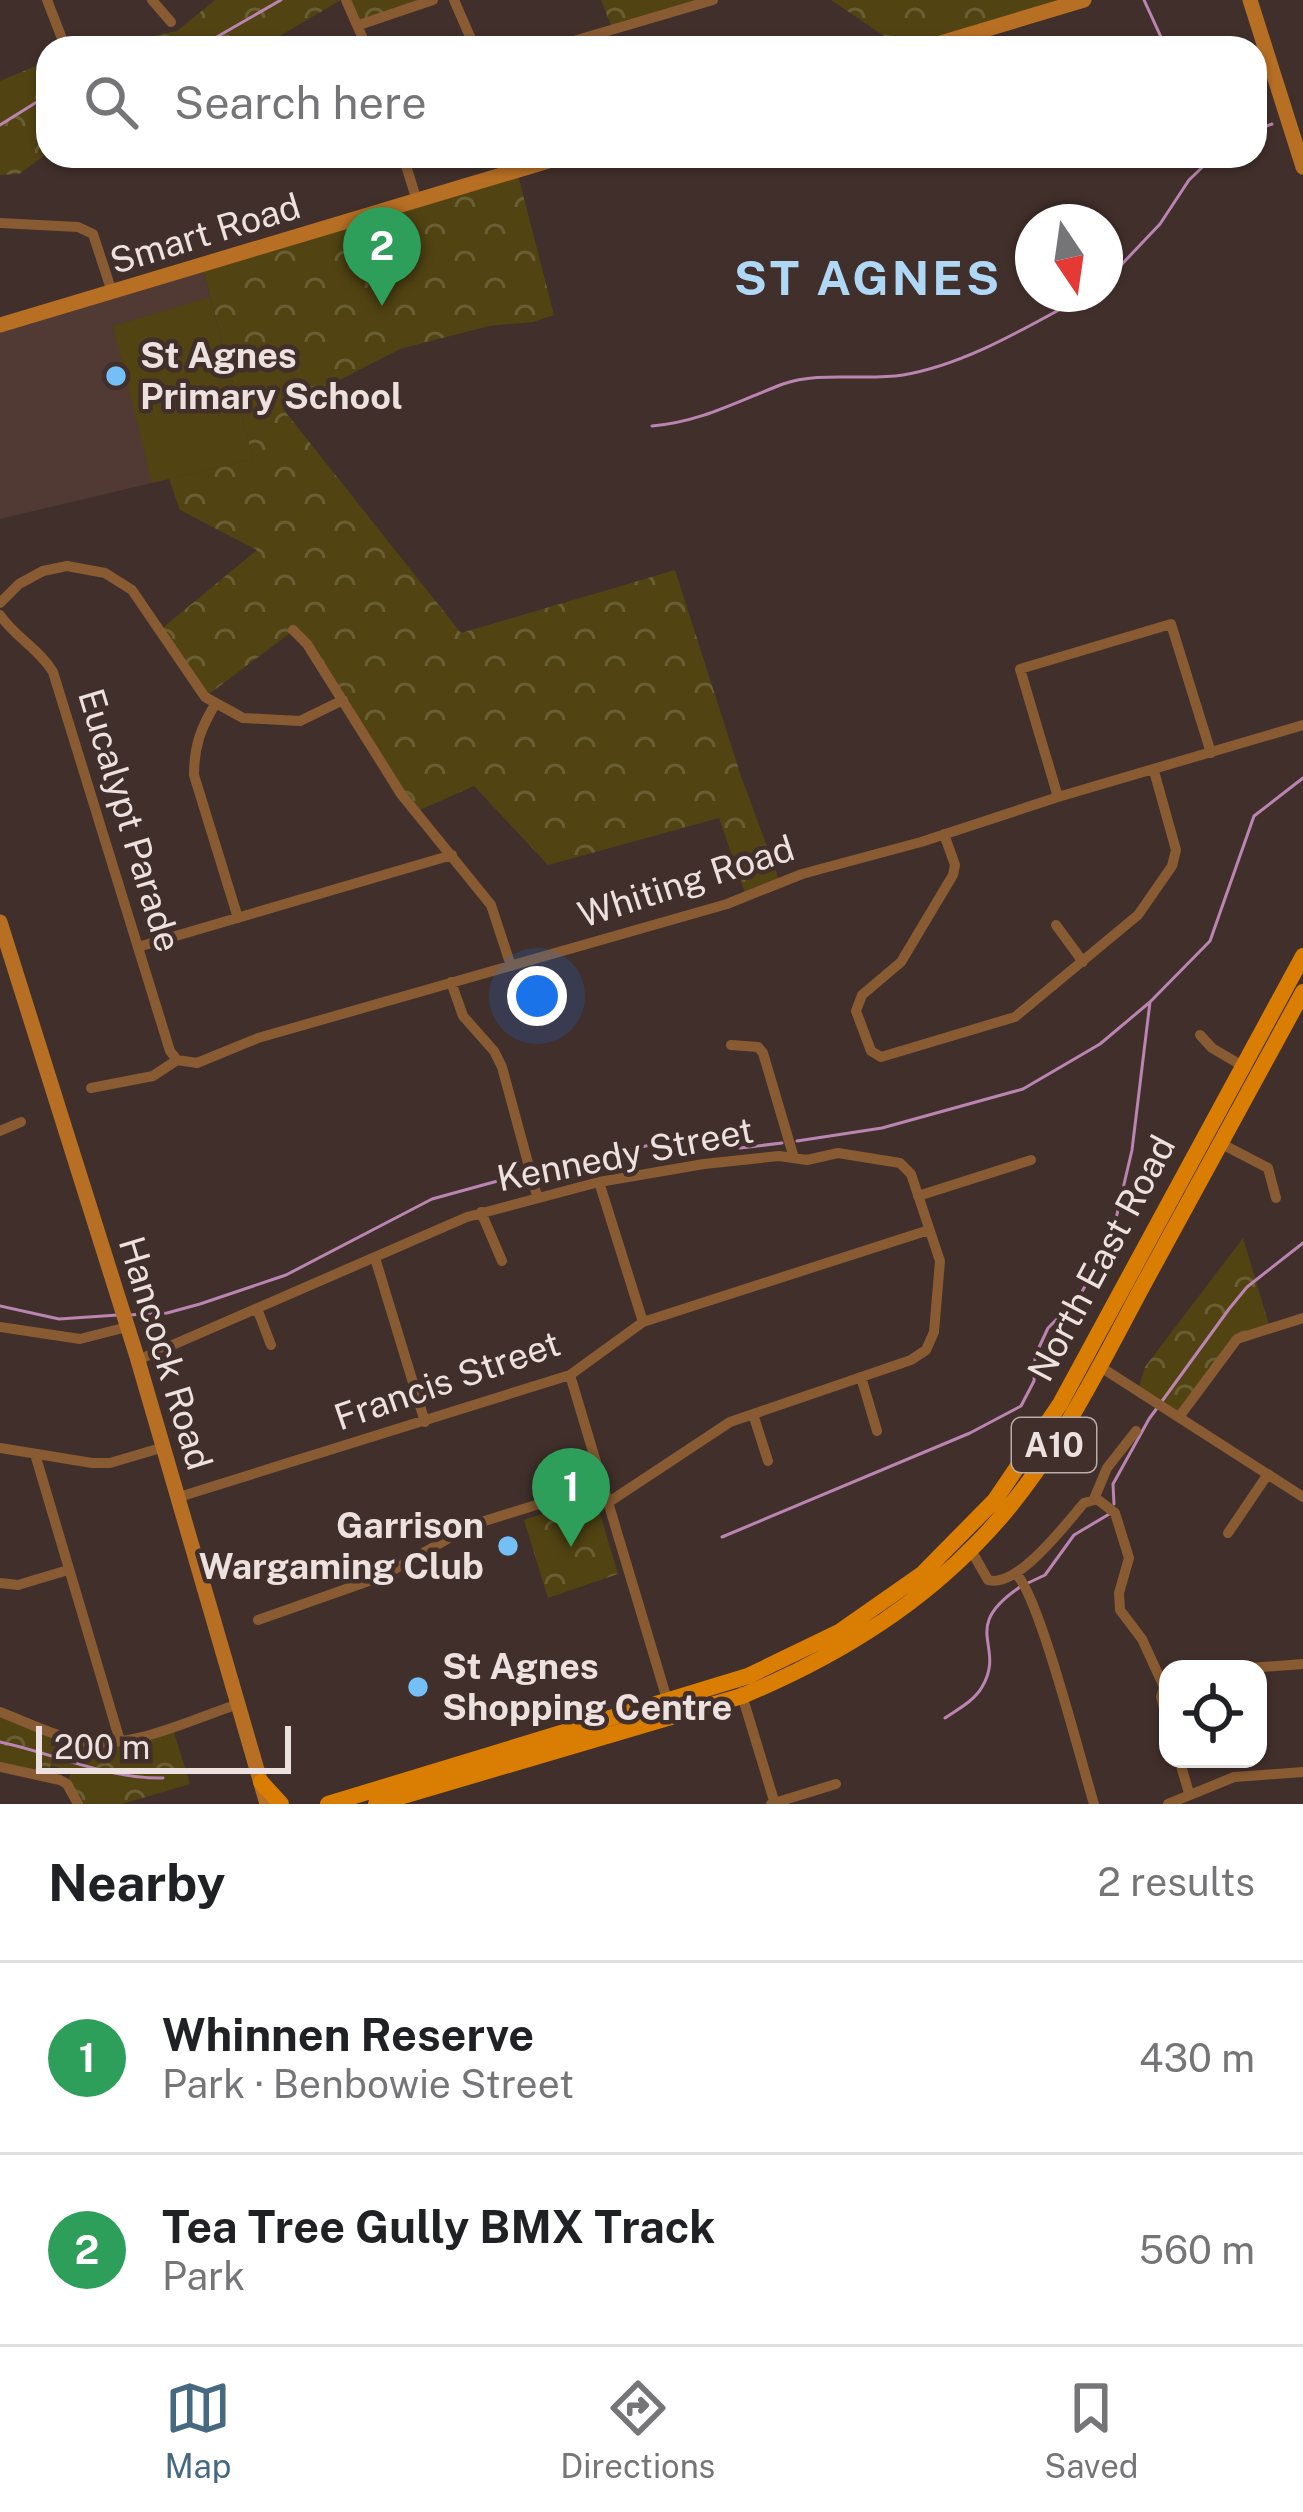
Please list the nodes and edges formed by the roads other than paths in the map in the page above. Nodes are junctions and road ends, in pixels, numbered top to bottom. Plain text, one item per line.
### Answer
1 (46, 0) edge
2 (152, 0) edge
3 (346, 0) edge
4 (433, 0) edge
5 (454, 0) edge
6 (713, 0) edge
7 (1084, 0) edge
8 (1254, 4) edge
9 (171, 22) dead end
10 (359, 26) junction
11 (62, 36) dead end
12 (363, 36) edge
13 (470, 36) edge
14 (591, 36) edge
15 (964, 36) edge
16 (1264, 36) edge
17 (1267, 47) edge
18 (1303, 167) edge
19 (407, 168) edge
20 (526, 168) edge
21 (417, 201) junction
22 (0, 223) edge
23 (112, 292) junction
24 (0, 325) edge
25 (0, 603) edge
26 (0, 615) edge
27 (292, 630) dead end
28 (343, 700) junction
29 (216, 703) junction
30 (1303, 725) edge
31 (1211, 753) junction
32 (1154, 771) junction
33 (1058, 797) junction
34 (944, 834) junction
35 (452, 855) junction
36 (238, 918) junction
37 (0, 922) edge
38 (1056, 925) dead end
39 (138, 947) junction
40 (1303, 956) edge
41 (1083, 962) junction
42 (511, 966) junction
43 (451, 982) junction
44 (1303, 992) edge
45 (1200, 1035) dead end
46 (731, 1045) dead end
47 (177, 1060) junction
48 (1251, 1070) junction
49 (92, 1088) dead end
50 (21, 1122) dead end
51 (0, 1131) edge
52 (1213, 1139) junction
53 (794, 1158) junction
54 (1031, 1160) dead end
55 (599, 1182) junction
56 (537, 1196) junction
57 (918, 1196) junction
58 (1276, 1198) dead end
59 (482, 1212) junction
60 (929, 1230) junction
61 (375, 1258) junction
62 (502, 1261) dead end
63 (258, 1311) junction
64 (1303, 1318) edge
65 (124, 1319) junction
66 (643, 1322) junction
67 (1, 1325) edge
68 (271, 1345) dead end
69 (138, 1360) junction
70 (1092, 1362) junction
71 (570, 1376) junction
72 (861, 1377) junction
73 (752, 1414) junction
74 (1179, 1417) junction
75 (425, 1422) junction
76 (877, 1431) dead end
77 (1136, 1431) dead end
78 (164, 1447) junction
79 (0, 1448) edge
80 (34, 1454) junction
81 (768, 1461) dead end
82 (1268, 1474) junction
83 (603, 1484) junction
84 (179, 1497) junction
85 (1303, 1497) edge
86 (1094, 1499) junction
87 (608, 1502) junction
88 (1228, 1533) dead end
89 (971, 1550) junction
90 (68, 1570) junction
91 (1023, 1582) junction
92 (0, 1583) edge
93 (258, 1620) dead end
94 (1303, 1664) edge
95 (1267, 1667) edge
96 (1159, 1680) edge
97 (740, 1688) junction
98 (239, 1704) junction
99 (671, 1710) junction
100 (0, 1712) edge
101 (120, 1742) junction
102 (478, 1756) junction
103 (522, 1759) junction
104 (0, 1767) edge
105 (1182, 1768) edge
106 (1303, 1772) edge
107 (261, 1782) junction
108 (836, 1784) dead end
109 (1190, 1793) junction
110 (389, 1802) edge
111 (78, 1804) edge
112 (267, 1804) edge
113 (281, 1804) edge
114 (328, 1804) edge
115 (773, 1804) edge
116 (1094, 1804) edge
117 (1168, 1804) edge

1 - 11 street
2 - 9 street
3 - 10 street
4 - 10 street
5 - 13 street
6 - 14 street
7 - 15 main road
8 - 16 main road
10 - 12 street
17 - 18 main road
19 - 21 street
20 - 21 main road, Smart Road
21 - 23 main road, Smart Road
22 - 23 street
23 - 24 main road, Smart Road
25 - 29 street
26 - 39 street, Eucalypt Parade
27 - 28 street
28 - 29 street
28 - 35 street
29 - 36 street
30 - 31 street, Whiting Road
31 - 32 street, Whiting Road
31 - 33 street
32 - 33 street, Whiting Road
32 - 41 street
33 - 34 street, Whiting Road
34 - 41 street
34 - 42 street, Whiting Road
35 - 36 street
35 - 42 street
36 - 39 street
37 - 65 main road, Hancock Road
38 - 41 street
39 - 47 street, Eucalypt Parade
40 - 48 main road, North East Road / A10
42 - 43 street, Whiting Road
43 - 47 street, Whiting Road
43 - 56 street
44 - 48 main road, North East Road / A10
45 - 48 street
46 - 53 street
47 - 49 street, Whiting Road
48 - 52 main road, North East Road / A10
50 - 51 street
52 - 58 street
52 - 70 main road, North East Road / A10
53 - 55 street, Kennedy Street
53 - 57 street, Kennedy Street
54 - 57 street
55 - 56 street, Kennedy Street
55 - 66 street
56 - 59 street, Kennedy Street
57 - 60 street, Kennedy Street
59 - 61 street, Kennedy Street
59 - 62 street
60 - 66 street, Francis Street
60 - 72 street, Kennedy Street
61 - 63 street, Kennedy Street
61 - 75 street
63 - 68 street
63 - 69 street, Kennedy Street
64 - 74 street
65 - 67 street
65 - 69 main road, Hancock Road
66 - 71 street, Francis Street
69 - 78 main road, Hancock Road
70 - 74 street
70 - 89 main road, North East Road / A10
70 - 97 main road, North East Road / A10
71 - 75 street, Francis Street
71 - 83 street
72 - 73 street
72 - 76 street
73 - 81 street
73 - 87 street
74 - 82 street
75 - 84 street, Francis Street
77 - 86 street
78 - 80 street
78 - 84 main road, Hancock Road
79 - 80 street
80 - 90 street
82 - 85 street
82 - 88 street
83 - 87 street
83 - 93 street
84 - 98 main road, Hancock Road
86 - 91 street
86 - 96 street
87 - 99 street
89 - 91 street
89 - 97 main road, North East Road / A10
90 - 92 street
90 - 101 street
91 - 116 street
94 - 95 street
97 - 99 main road, North East Road / A10
97 - 115 street
98 - 101 street
98 - 107 main road, Hancock Road
99 - 102 main road, North East Road / A10
99 - 103 main road, North East Road / A10
100 - 101 street
102 - 103 main road
102 - 114 main road, North East Road / A10
103 - 110 main road, North East Road / A10
104 - 111 street
105 - 109 street
106 - 109 street
107 - 112 main road, Hancock Road
107 - 113 main road
108 - 115 street
109 - 117 street

